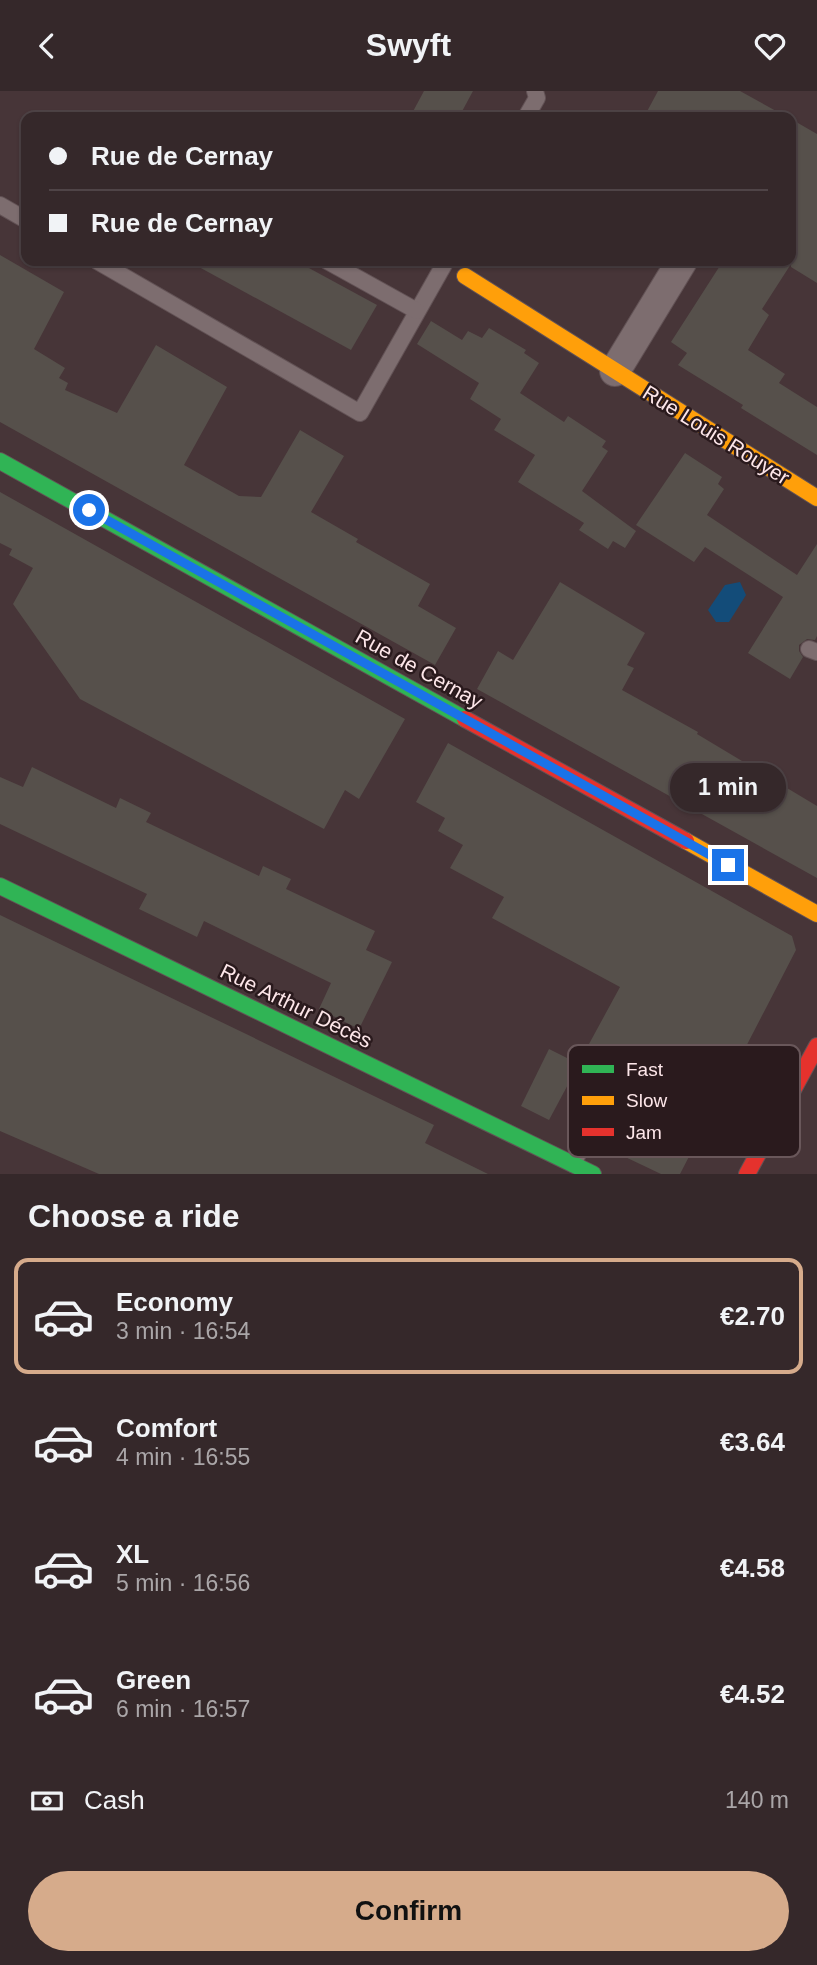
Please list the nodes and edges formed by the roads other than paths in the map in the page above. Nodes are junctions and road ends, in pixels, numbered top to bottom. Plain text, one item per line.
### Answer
1 (535, 91) edge
2 (529, 112) edge
3 (0, 205) edge
4 (21, 217) edge
5 (106, 266) edge
6 (336, 266) edge
7 (443, 266) edge
8 (679, 266) edge
9 (465, 276) dead end
10 (417, 311) junction
11 (615, 371) junction
12 (0, 461) edge
13 (817, 498) edge
14 (0, 886) edge
15 (817, 914) edge
16 (817, 1046) edge
17 (800, 1077) edge
18 (576, 1157) edge
19 (756, 1157) edge
20 (573, 1164) junction
21 (593, 1174) edge
22 (747, 1174) edge

1 - 2 lane
3 - 4 lane
5 - 10 lane
6 - 10 lane
7 - 10 lane
8 - 11 street
9 - 11 street, Rue Louis Rouyer
11 - 13 street, Rue Louis Rouyer
12 - 15 street, Rue de Cernay
14 - 20 street, Rue Arthur Décès
16 - 17 street
18 - 20 lane
19 - 22 street
20 - 21 street, Rue Arthur Décès

